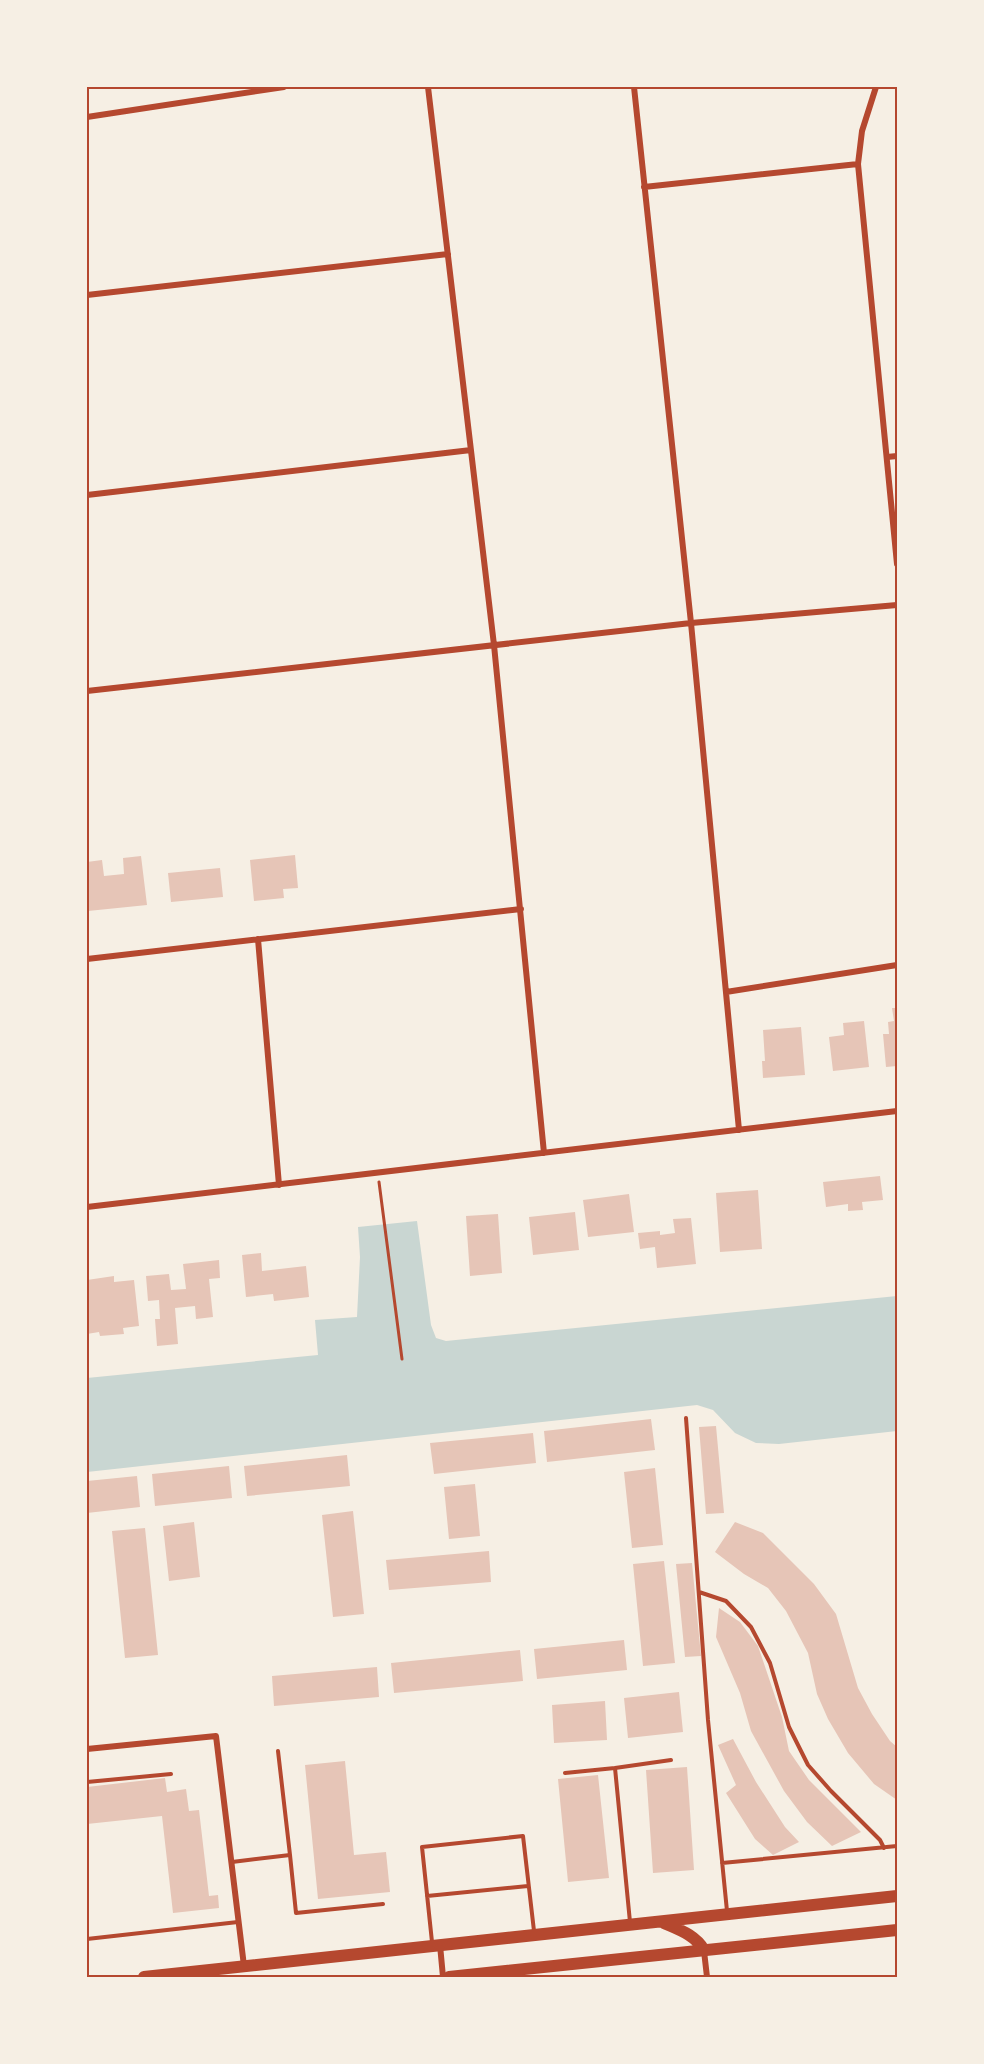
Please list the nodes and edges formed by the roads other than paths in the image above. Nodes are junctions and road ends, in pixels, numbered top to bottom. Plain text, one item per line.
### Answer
1 (284, 87) edge
2 (428, 87) edge
3 (634, 87) edge
4 (876, 87) edge
5 (87, 117) edge
6 (858, 164) junction
7 (644, 187) junction
8 (448, 254) junction
9 (87, 295) edge
10 (471, 450) junction
11 (897, 456) edge
12 (887, 457) junction
13 (87, 495) edge
14 (897, 564) edge
15 (897, 605) edge
16 (691, 623) junction
17 (494, 645) junction
18 (87, 691) edge
19 (521, 909) junction
20 (258, 939) junction
21 (87, 959) edge
22 (897, 965) edge
23 (726, 992) junction
24 (897, 1111) edge
25 (739, 1130) junction
26 (544, 1153) junction
27 (279, 1185) junction
28 (87, 1207) edge
29 (686, 1418) dead end
30 (699, 1592) junction
31 (87, 1749) edge
32 (278, 1751) dead end
33 (671, 1760) dead end
34 (615, 1768) junction
35 (565, 1773) dead end
36 (171, 1774) dead end
37 (87, 1782) edge
38 (897, 1846) edge
39 (884, 1848) junction
40 (290, 1855) junction
41 (231, 1862) junction
42 (722, 1863) junction
43 (528, 1886) junction
44 (427, 1896) junction
45 (897, 1896) edge
46 (383, 1904) dead end
47 (728, 1915) junction
48 (239, 1922) junction
49 (662, 1922) junction
50 (631, 1926) junction
51 (897, 1930) edge
52 (534, 1935) junction
53 (87, 1939) edge
54 (436, 1945) junction
55 (704, 1950) junction
56 (242, 1972) edge
57 (144, 1977) edge
58 (443, 1977) edge
59 (449, 1977) edge
60 (707, 1977) edge

1 - 5 street
2 - 8 street
3 - 7 street
4 - 6 street
6 - 7 street
6 - 12 street
7 - 16 street
8 - 9 street
8 - 10 street
10 - 13 street
10 - 17 street
11 - 12 street
12 - 14 street
15 - 16 street
16 - 17 street
16 - 23 street
17 - 18 street
17 - 19 street
19 - 20 street
19 - 26 street
20 - 21 street
20 - 27 street
22 - 23 street
23 - 25 street
24 - 25 street
25 - 26 street
26 - 27 street
27 - 28 street
29 - 30 lane
30 - 39 lane
30 - 42 lane
31 - 41 street
32 - 40 lane
33 - 34 lane
34 - 35 lane
34 - 50 lane
36 - 37 lane
38 - 39 lane
39 - 42 lane
40 - 41 lane
40 - 46 lane
41 - 48 street
42 - 47 lane
43 - 44 lane
43 - 44 lane
43 - 52 lane
44 - 54 lane
45 - 47 main road
47 - 49 main road
48 - 53 lane
48 - 56 street
49 - 50 main road
49 - 55 main road
50 - 52 main road
51 - 55 main road
52 - 54 main road
54 - 56 main road
54 - 58 street
55 - 59 main road
55 - 60 street
56 - 57 main road

